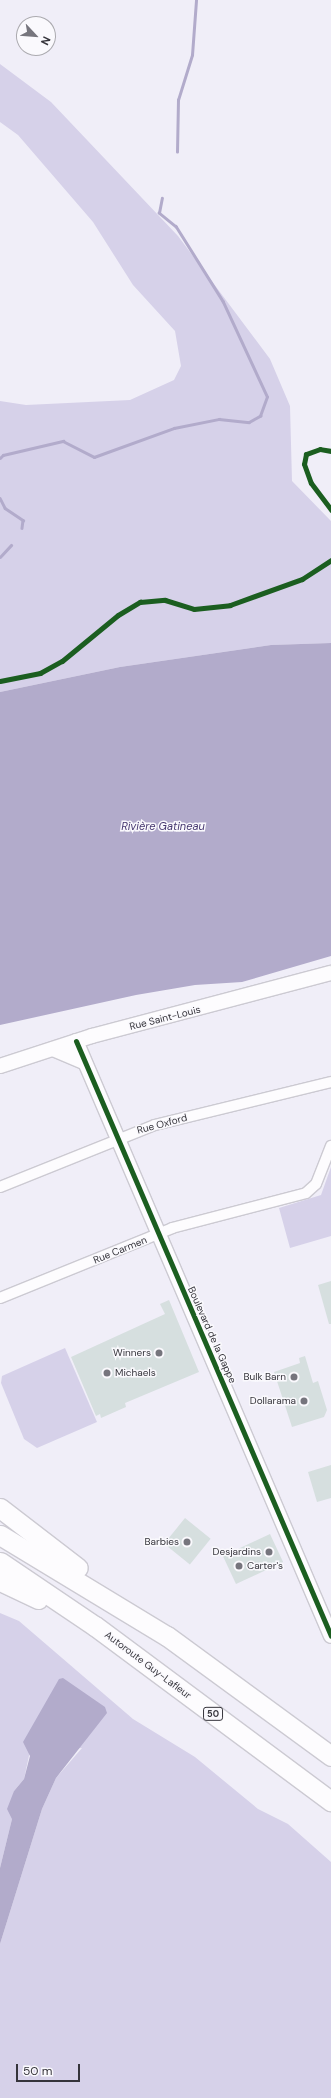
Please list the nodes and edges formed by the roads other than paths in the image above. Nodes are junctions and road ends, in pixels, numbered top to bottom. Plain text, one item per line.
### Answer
1 (331, 973) edge
2 (76, 1041) junction
3 (53, 1049) junction
4 (84, 1062) junction
5 (0, 1066) edge
6 (331, 1082) edge
7 (118, 1139) junction
8 (331, 1146) edge
9 (0, 1187) edge
10 (159, 1234) junction
11 (0, 1298) edge
12 (0, 1508) edge
13 (0, 1535) edge
14 (0, 1562) edge
15 (0, 1581) edge
16 (150, 1625) junction
17 (96, 1626) junction
18 (331, 1636) edge
19 (331, 1756) edge
20 (331, 1801) edge

1 - 2 street, Rue Saint-Louis
2 - 3 street, Rue Saint-Louis
2 - 4 street, Boulevard de la Gappe
3 - 4 street
3 - 5 street, Rue Saint-Louis
4 - 7 street, Boulevard de la Gappe
6 - 7 street, Rue Oxford
7 - 9 street, Rue Oxford
7 - 10 street, Boulevard de la Gappe
8 - 10 street, Rue Carmen
10 - 11 street, Rue Carmen
10 - 18 street, Boulevard de la Gappe
12 - 16 highway
13 - 16 highway
14 - 17 highway, Autoroute Guy-Lafleur / 50
15 - 17 highway
16 - 19 highway
17 - 20 highway, Autoroute Guy-Lafleur / 50

